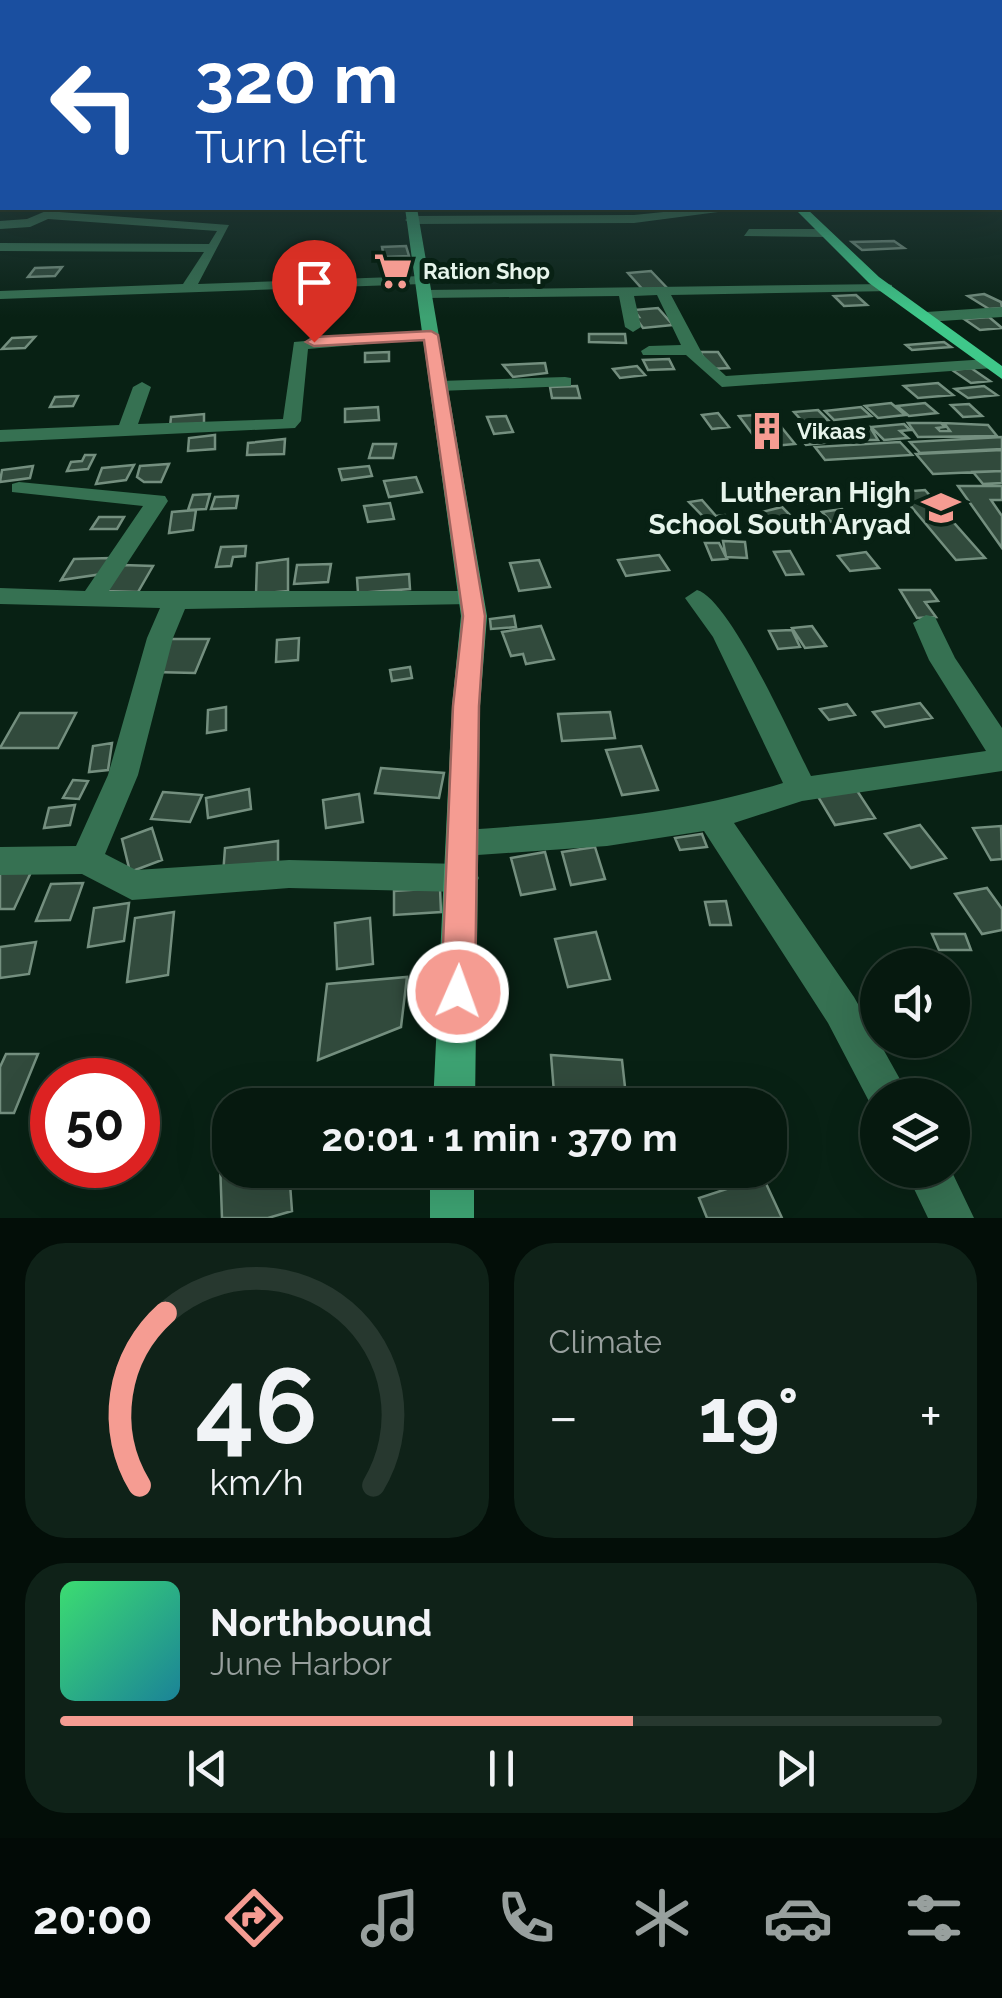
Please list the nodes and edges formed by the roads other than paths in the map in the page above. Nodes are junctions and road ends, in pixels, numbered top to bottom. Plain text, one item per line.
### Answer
1 (710, 210) edge
2 (802, 210) edge
3 (4, 214) edge
4 (411, 214) edge
5 (826, 232) junction
6 (749, 234) dead end
7 (0, 247) edge
8 (214, 248) junction
9 (190, 286) junction
10 (423, 287) junction
11 (886, 288) junction
12 (626, 294) junction
13 (663, 294) junction
14 (0, 295) edge
15 (1002, 312) edge
16 (926, 317) junction
17 (633, 327) dead end
18 (431, 335) junction
19 (692, 350) junction
20 (649, 351) dead end
21 (995, 369) edge
22 (565, 382) dead end
23 (439, 386) junction
24 (142, 388) dead end
25 (126, 432) junction
26 (0, 436) edge
27 (18, 488) dead end
28 (0, 596) edge
29 (471, 596) junction
30 (696, 598) dead end
31 (92, 599) junction
32 (176, 601) junction
33 (926, 623) dead end
34 (1002, 750) edge
35 (1002, 760) edge
36 (802, 789) junction
37 (712, 817) junction
38 (463, 844) junction
39 (86, 860) junction
40 (0, 861) edge
41 (462, 878) junction
42 (878, 1078) edge
43 (455, 1088) edge
44 (452, 1188) edge
45 (936, 1188) edge
46 (452, 1218) edge
47 (952, 1218) edge

1 - 4 street
2 - 5 main road
3 - 8 street
4 - 10 main road
5 - 6 street
5 - 11 main road
7 - 8 street
8 - 9 street
9 - 10 street
9 - 14 street
10 - 12 street
10 - 18 main road
11 - 13 street
11 - 16 main road
12 - 13 street
12 - 17 street
13 - 19 street
15 - 16 street
16 - 21 main road
18 - 23 main road
18 - 25 street
19 - 20 street
19 - 21 street
22 - 23 street
23 - 29 main road
24 - 25 street
25 - 26 street
27 - 31 street
28 - 31 street
29 - 32 street
29 - 38 main road
30 - 36 street
31 - 32 street
32 - 39 street
33 - 34 street
35 - 36 street
36 - 37 street
37 - 38 street
37 - 42 street
38 - 41 main road
39 - 40 street
39 - 41 street
41 - 43 main road
44 - 46 main road
45 - 47 street

